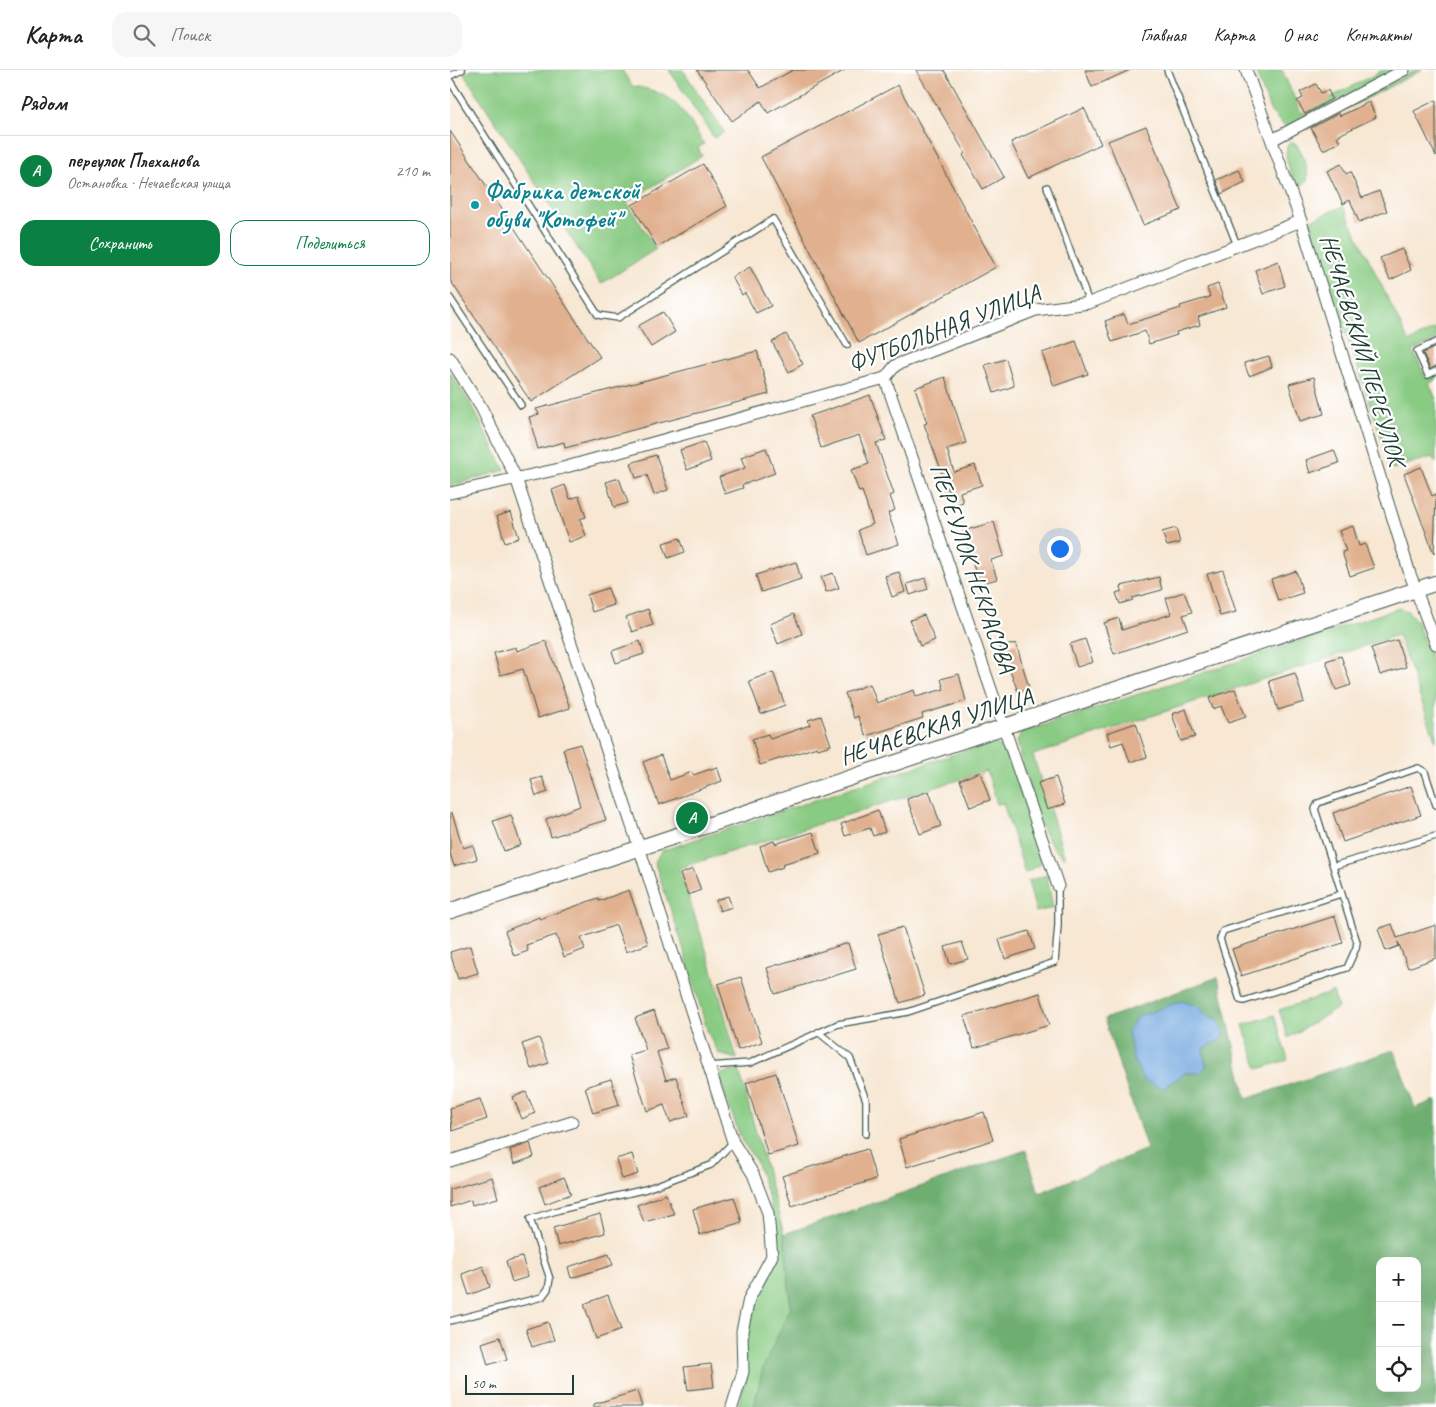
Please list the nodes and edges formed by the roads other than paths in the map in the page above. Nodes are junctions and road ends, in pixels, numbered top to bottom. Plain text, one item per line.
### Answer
1 (462, 70) edge
2 (1167, 70) edge
3 (1246, 70) edge
4 (1404, 70) edge
5 (450, 76) edge
6 (450, 81) edge
7 (1272, 140) junction
8 (1047, 187) dead end
9 (1301, 221) junction
10 (1237, 245) junction
11 (450, 298) edge
12 (1089, 303) junction
13 (1436, 342) edge
14 (847, 345) dead end
15 (450, 358) edge
16 (1436, 371) edge
17 (885, 378) junction
18 (520, 405) dead end
19 (516, 478) junction
20 (450, 493) edge
21 (1436, 583) edge
22 (1415, 589) junction
23 (1431, 617) edge
24 (1436, 644) edge
25 (1004, 728) junction
26 (1436, 805) edge
27 (1436, 836) edge
28 (639, 847) junction
29 (1333, 866) junction
30 (1058, 886) joint
31 (1342, 894) junction
32 (450, 911) edge
33 (818, 1032) junction
34 (709, 1066) junction
35 (572, 1122) dead end
36 (866, 1134) dead end
37 (732, 1142) junction
38 (450, 1161) edge
39 (450, 1321) edge
40 (732, 1407) edge

1 - 5 lane
2 - 10 lane
3 - 7 street, НЕЧАЕВСКИЙ ПЕРЕУЛОК
4 - 7 street
6 - 14 lane
7 - 9 street, НЕЧАЕВСКИЙ ПЕРЕУЛОК
8 - 12 lane
9 - 10 street, ФУТБОЛЬНАЯ УЛИЦА
9 - 22 street, НЕЧАЕВСКИЙ ПЕРЕУЛОК
10 - 12 street, ФУТБОЛЬНАЯ УЛИЦА
11 - 18 lane
12 - 17 street, ФУТБОЛЬНАЯ УЛИЦА
13 - 16 lane
15 - 19 street
17 - 19 street, ФУТБОЛЬНАЯ УЛИЦА
17 - 25 street, ПЕРЕУЛОК НЕКРАСОВА
19 - 20 street, ФУТБОЛЬНАЯ УЛИЦА
19 - 28 street
21 - 22 street, НЕЧАЕВСКАЯ УЛИЦА
22 - 23 street, НЕЧАЕВСКИЙ ПЕРЕУЛОК
22 - 25 street, НЕЧАЕВСКАЯ УЛИЦА
23 - 24 street, НЕЧАЕВСКИЙ ПЕРЕУЛОК
25 - 28 street, НЕЧАЕВСКАЯ УЛИЦА
25 - 30 street, ПЕРЕУЛОК НЕКРАСОВА
26 - 29 lane
27 - 29 lane
28 - 32 street, НЕЧАЕВСКАЯ УЛИЦА
28 - 34 street
29 - 31 lane
30 - 33 lane
31 - 31 lane
33 - 34 lane
33 - 36 lane
34 - 37 street
35 - 38 street
37 - 39 lane
37 - 40 street

